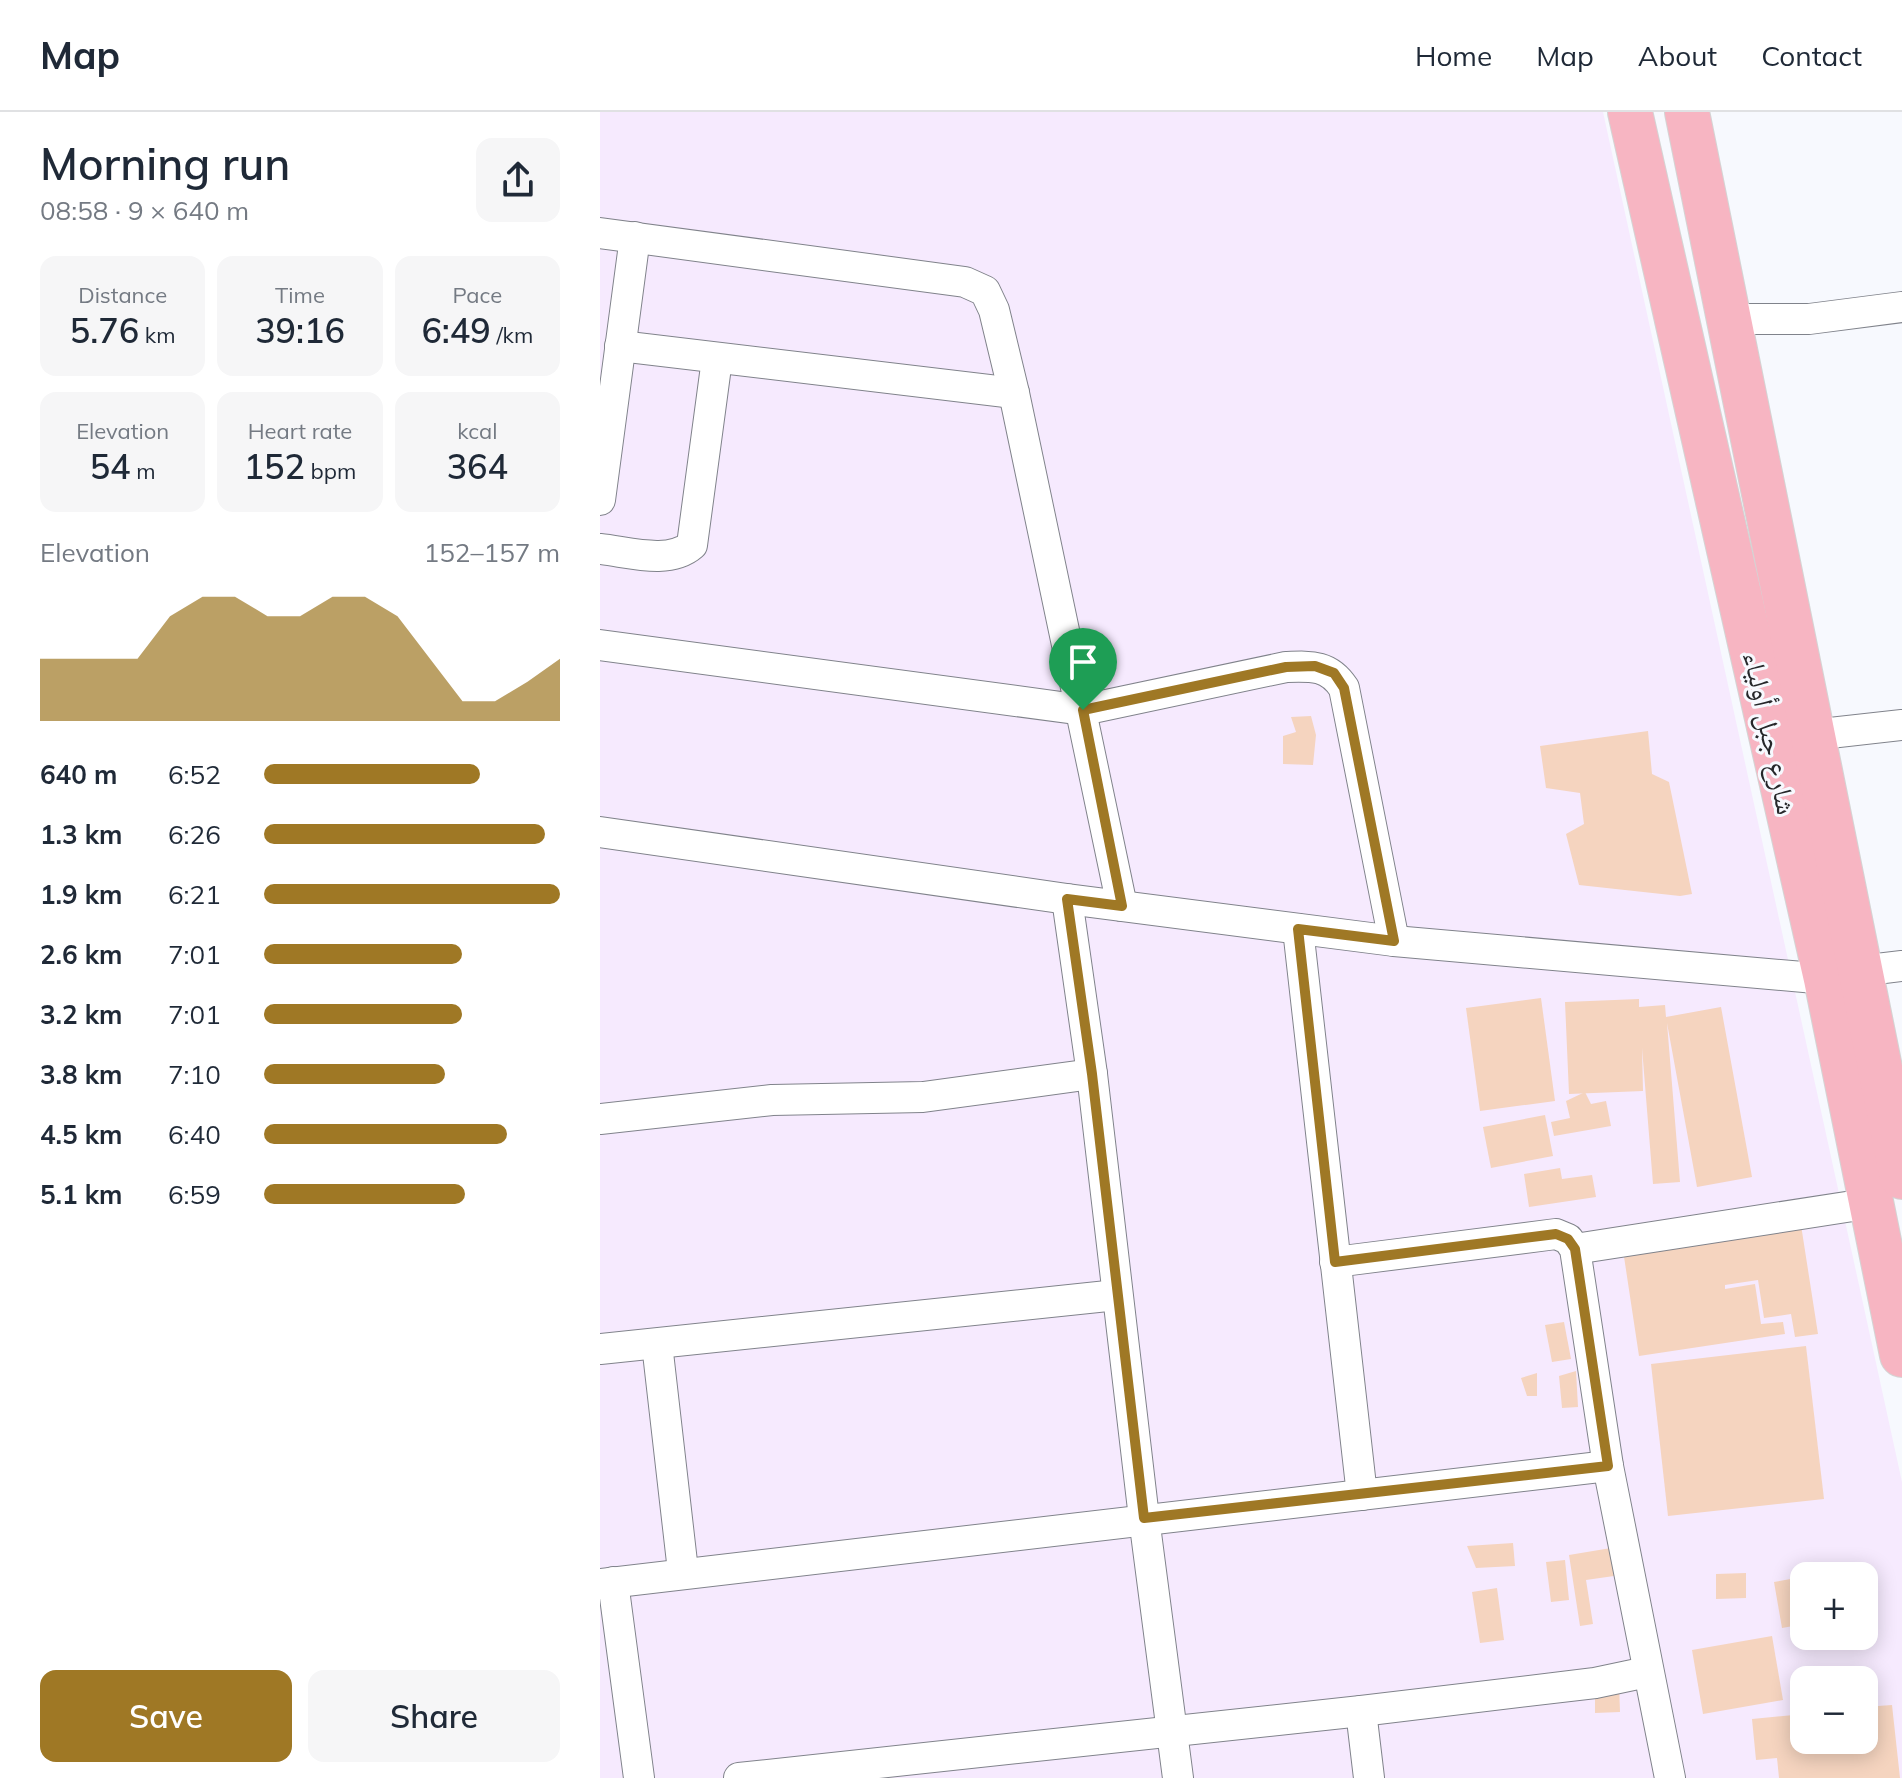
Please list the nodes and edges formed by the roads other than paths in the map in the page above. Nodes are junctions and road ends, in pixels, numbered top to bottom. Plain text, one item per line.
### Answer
1 (1630, 112) edge
2 (1687, 112) edge
3 (600, 233) edge
4 (635, 237) junction
5 (1902, 307) edge
6 (1728, 319) junction
7 (620, 346) junction
8 (717, 359) junction
9 (1014, 393) junction
10 (600, 500) edge
11 (600, 549) edge
12 (600, 645) edge
13 (1083, 710) junction
14 (1902, 725) edge
15 (1812, 735) junction
16 (600, 832) edge
17 (1067, 899) junction
18 (1122, 906) junction
19 (1298, 929) junction
20 (1394, 941) junction
21 (1863, 972) edge
22 (1092, 1074) junction
23 (600, 1119) edge
24 (1887, 1190) edge
25 (1575, 1249) junction
26 (1335, 1262) junction
27 (1117, 1295) junction
28 (657, 1344) junction
29 (600, 1349) edge
30 (1902, 1355) edge
31 (1608, 1466) junction
32 (1362, 1495) junction
33 (1144, 1518) junction
34 (683, 1571) junction
35 (607, 1583) edge
36 (1647, 1672) junction
37 (1361, 1711) junction
38 (1172, 1729) junction
39 (639, 1778) edge
40 (739, 1778) edge
41 (1178, 1778) edge
42 (1369, 1778) edge
43 (1670, 1778) edge

1 - 21 main road, شارع جبل أولياء
2 - 6 main road, شارع جبل أولياء
3 - 4 street
4 - 7 street
4 - 9 street
5 - 6 street
6 - 15 main road, شارع جبل أولياء
7 - 8 street
7 - 10 street
8 - 9 street
8 - 11 street
9 - 13 street
12 - 13 street
13 - 18 street
13 - 20 street
14 - 15 street
15 - 21 main road, شارع جبل أولياء
16 - 17 street
17 - 18 street
17 - 22 street
18 - 19 street
19 - 20 street
19 - 26 street
20 - 21 street
21 - 24 main road, شارع جبل أولياء
22 - 23 street
22 - 27 street
24 - 25 street
24 - 30 main road, شارع جبل أولياء
25 - 26 street
25 - 31 street
26 - 32 street
27 - 28 street
27 - 33 street
28 - 29 street
28 - 34 street
31 - 32 street
31 - 36 street
32 - 33 street
33 - 34 street
33 - 38 street
34 - 35 street
35 - 39 street
36 - 37 street
36 - 43 street
37 - 38 street
37 - 42 street
38 - 40 street
38 - 41 street

